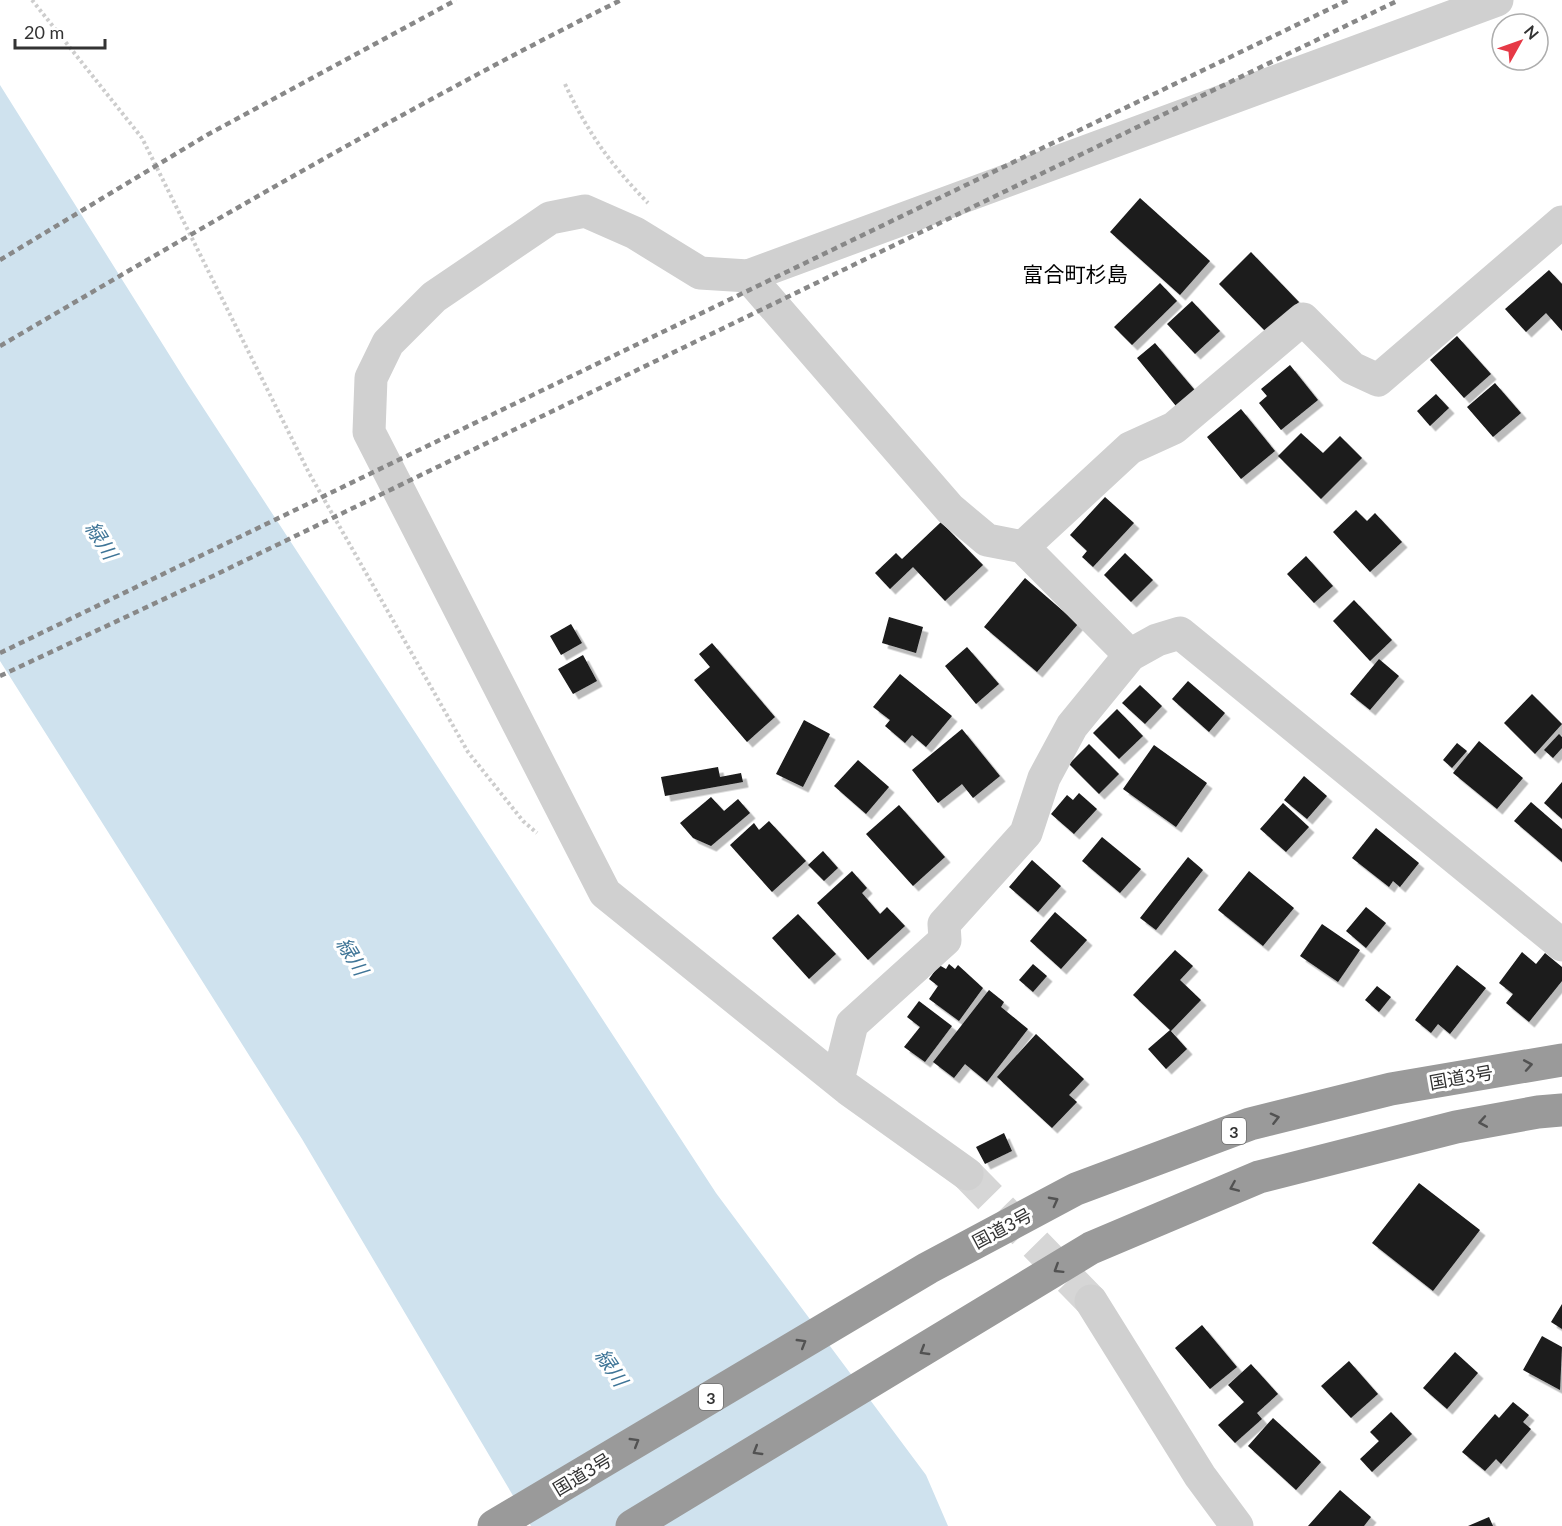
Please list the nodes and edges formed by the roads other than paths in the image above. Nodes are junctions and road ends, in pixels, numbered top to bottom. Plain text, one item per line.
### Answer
1 (1497, 0) edge
2 (1562, 222) edge
3 (748, 276) junction
4 (1023, 547) junction
5 (1130, 655) junction
6 (1562, 945) edge
7 (1562, 1060) edge
8 (838, 1080) junction
9 (1562, 1110) edge
10 (967, 1174) tunnel mouth
11 (1091, 1301) tunnel mouth
12 (495, 1526) edge
13 (632, 1526) edge
14 (1237, 1526) edge

1 - 3 street
2 - 4 street
3 - 4 street
3 - 8 street
4 - 5 street
5 - 6 street
5 - 8 street
12 -> 7 highway, 国道3号 / 3
8 - 10 street
9 -> 13 highway
11 - 14 street

